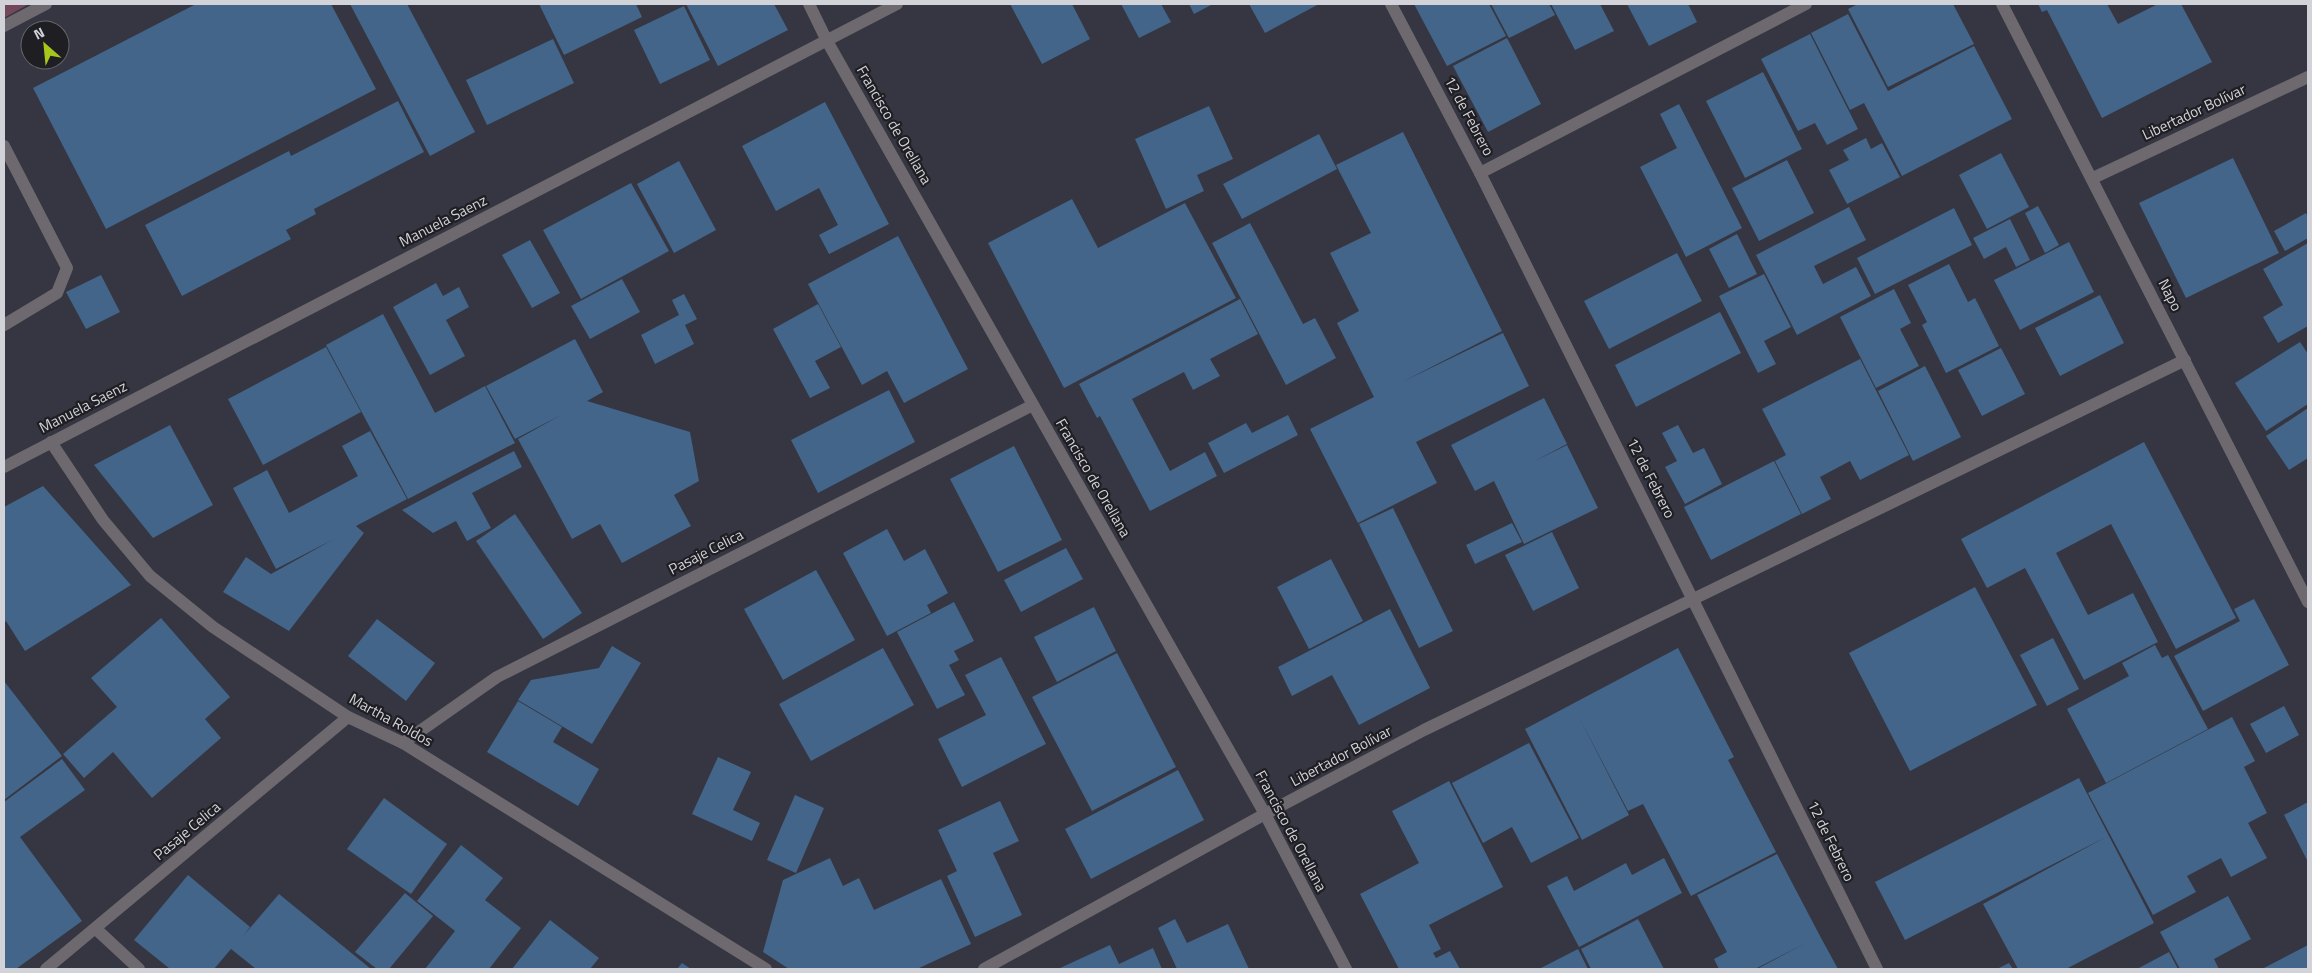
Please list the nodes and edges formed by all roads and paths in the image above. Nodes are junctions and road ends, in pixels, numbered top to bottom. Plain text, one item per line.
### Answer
1 (46, 4) edge
2 (809, 4) edge
3 (897, 4) edge
4 (1391, 4) edge
5 (1806, 4) edge
6 (2002, 4) edge
7 (4, 26) edge
8 (827, 40) junction
9 (2308, 77) edge
10 (4, 146) edge
11 (1480, 173) junction
12 (2093, 178) junction
13 (4, 325) edge
14 (2185, 360) junction
15 (1033, 405) junction
16 (51, 442) junction
17 (4, 467) edge
18 (1693, 598) junction
19 (2308, 602) edge
20 (348, 717) junction
21 (403, 744) junction
22 (1265, 814) junction
23 (96, 929) junction
24 (46, 969) edge
25 (140, 969) edge
26 (766, 969) edge
27 (984, 969) edge
28 (1346, 969) edge
29 (1877, 969) edge

1 - 7 street
2 - 8 street, Francisco de Orellana
3 - 8 street, Manuela Saenz
4 - 11 street, 12 de Febrero
5 - 11 street
6 - 12 street, Napo
8 - 15 street, Francisco de Orellana
8 - 16 street, Manuela Saenz
9 - 12 street, Libertador Bolívar
10 - 13 street
11 - 18 street, 12 de Febrero
12 - 14 street, Napo
14 - 18 street, Libertador Bolívar
14 - 19 street, Napo
15 - 21 street, Pasaje Celica
15 - 22 street, Francisco de Orellana
16 - 17 street, Manuela Saenz
16 - 20 street, Martha Roldos
18 - 22 street, Libertador Bolívar
18 - 29 street, 12 de Febrero
20 - 21 street, Martha Roldos
20 - 23 street, Pasaje Celica
21 - 26 street, Martha Roldos
22 - 27 street, Libertador Bolívar
22 - 28 street, Francisco de Orellana
23 - 24 street, Pasaje Celica
23 - 25 street

